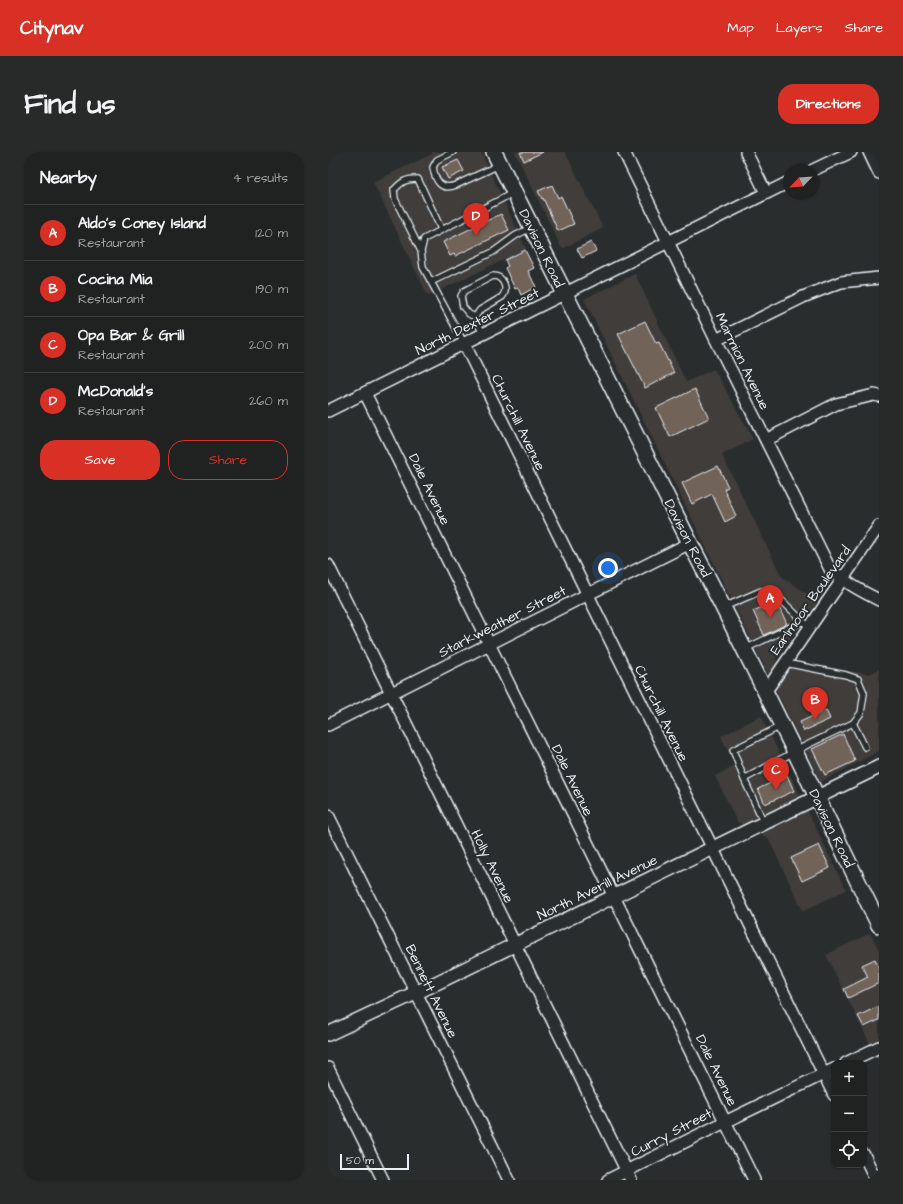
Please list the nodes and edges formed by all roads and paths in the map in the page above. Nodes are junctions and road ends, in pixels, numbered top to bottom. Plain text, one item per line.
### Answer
1 (453, 152) edge
2 (624, 152) edge
3 (746, 152) edge
4 (850, 152) edge
5 (869, 152) edge
6 (497, 158) edge
7 (819, 167) edge
8 (879, 173) edge
9 (783, 185) edge
10 (514, 192) junction
11 (766, 193) junction
12 (532, 227) junction
13 (441, 229) junction
14 (668, 242) junction
15 (421, 251) junction
16 (879, 278) edge
17 (431, 282) junction
18 (565, 294) junction
19 (475, 317) junction
20 (483, 334) junction
21 (716, 340) junction
22 (464, 343) junction
23 (365, 393) junction
24 (879, 396) edge
25 (328, 411) edge
26 (766, 440) junction
27 (879, 526) edge
28 (690, 543) junction
29 (328, 566) edge
30 (842, 580) junction
31 (588, 594) junction
32 (879, 600) edge
33 (724, 607) junction
34 (806, 624) junction
35 (490, 644) junction
36 (745, 649) junction
37 (784, 663) junction
38 (766, 691) junction
39 (391, 693) junction
40 (853, 723) junction
41 (328, 725) edge
42 (782, 725) junction
43 (865, 747) dead end
44 (795, 752) junction
45 (879, 767) edge
46 (744, 778) junction
47 (817, 798) junction
48 (328, 815) edge
49 (765, 823) junction
50 (712, 848) junction
51 (614, 897) junction
52 (879, 925) edge
53 (515, 945) junction
54 (417, 992) junction
55 (328, 1034) edge
56 (879, 1047) edge
57 (852, 1060) edge
58 (328, 1068) edge
59 (831, 1070) edge
60 (823, 1074) junction
61 (831, 1090) edge
62 (725, 1122) junction
63 (867, 1161) edge
64 (629, 1175) edge
65 (383, 1180) edge
66 (509, 1180) edge
67 (608, 1180) edge
68 (754, 1180) edge
69 (876, 1180) edge

1 - 6 lane
2 - 14 street, Marmion Avenue
3 - 11 street
4 - 7 street
5 - 8 street
6 - 10 main road, Davison Road
9 - 11 street, North Dexter Street
10 - 12 main road, Davison Road
10 - 13 lane
11 - 14 street, North Dexter Street
12 - 17 lane
12 - 18 main road, Davison Road
13 - 15 lane
13 - 15 lane
14 - 18 street, North Dexter Street
14 - 21 street, Marmion Avenue
15 - 17 lane
16 - 21 street
17 - 22 lane
18 - 20 street, North Dexter Street
18 - 28 main road, Davison Road
19 - 19 lane
19 - 20 lane
20 - 22 street, North Dexter Street
21 - 26 street, Marmion Avenue
22 - 23 street, North Dexter Street
22 - 31 street, Churchill Avenue
23 - 25 street, North Dexter Street
23 - 35 street, Dale Avenue
24 - 26 street
26 - 30 street, Marmion Avenue
27 - 30 street, Earlmoor Boulevard
28 - 31 street, Starkweather Street
28 - 33 main road, Davison Road
29 - 39 street, Holly Avenue
30 - 32 street, Marmion Avenue
30 - 34 street, Earlmoor Boulevard
31 - 35 street, Starkweather Street
31 - 50 street, Churchill Avenue
33 - 34 lane
33 - 36 main road, Davison Road
34 - 36 lane
34 - 37 street, Earlmoor Boulevard
35 - 39 street, Starkweather Street
35 - 51 street, Dale Avenue
36 - 38 main road, Davison Road
37 - 38 street, Earlmoor Boulevard
37 - 40 lane
38 - 42 main road, Davison Road
39 - 41 street, Starkweather Street
39 - 53 street, Holly Avenue
40 - 43 lane
40 - 44 lane
42 - 44 main road, Davison Road
42 - 46 lane
44 - 46 lane
44 - 47 main road, Davison Road
45 - 47 street, North Averill Avenue
46 - 49 lane
47 - 49 street, North Averill Avenue
47 - 52 main road, Davison Road
48 - 54 street, Bennett Avenue
49 - 50 street, North Averill Avenue
50 - 51 street, North Averill Avenue
50 - 60 street, Churchill Avenue
51 - 53 street, North Averill Avenue
51 - 62 street, Dale Avenue
53 - 54 street, North Averill Avenue
53 - 64 street, Holly Avenue
54 - 55 street, North Averill Avenue
54 - 66 street, Bennett Avenue
56 - 57 street
58 - 65 street
59 - 60 street, Curry Street
60 - 61 street, Churchill Avenue
60 - 62 street, Curry Street
62 - 64 street, Curry Street
62 - 68 street, Dale Avenue
63 - 69 street
64 - 67 street, Curry Street

